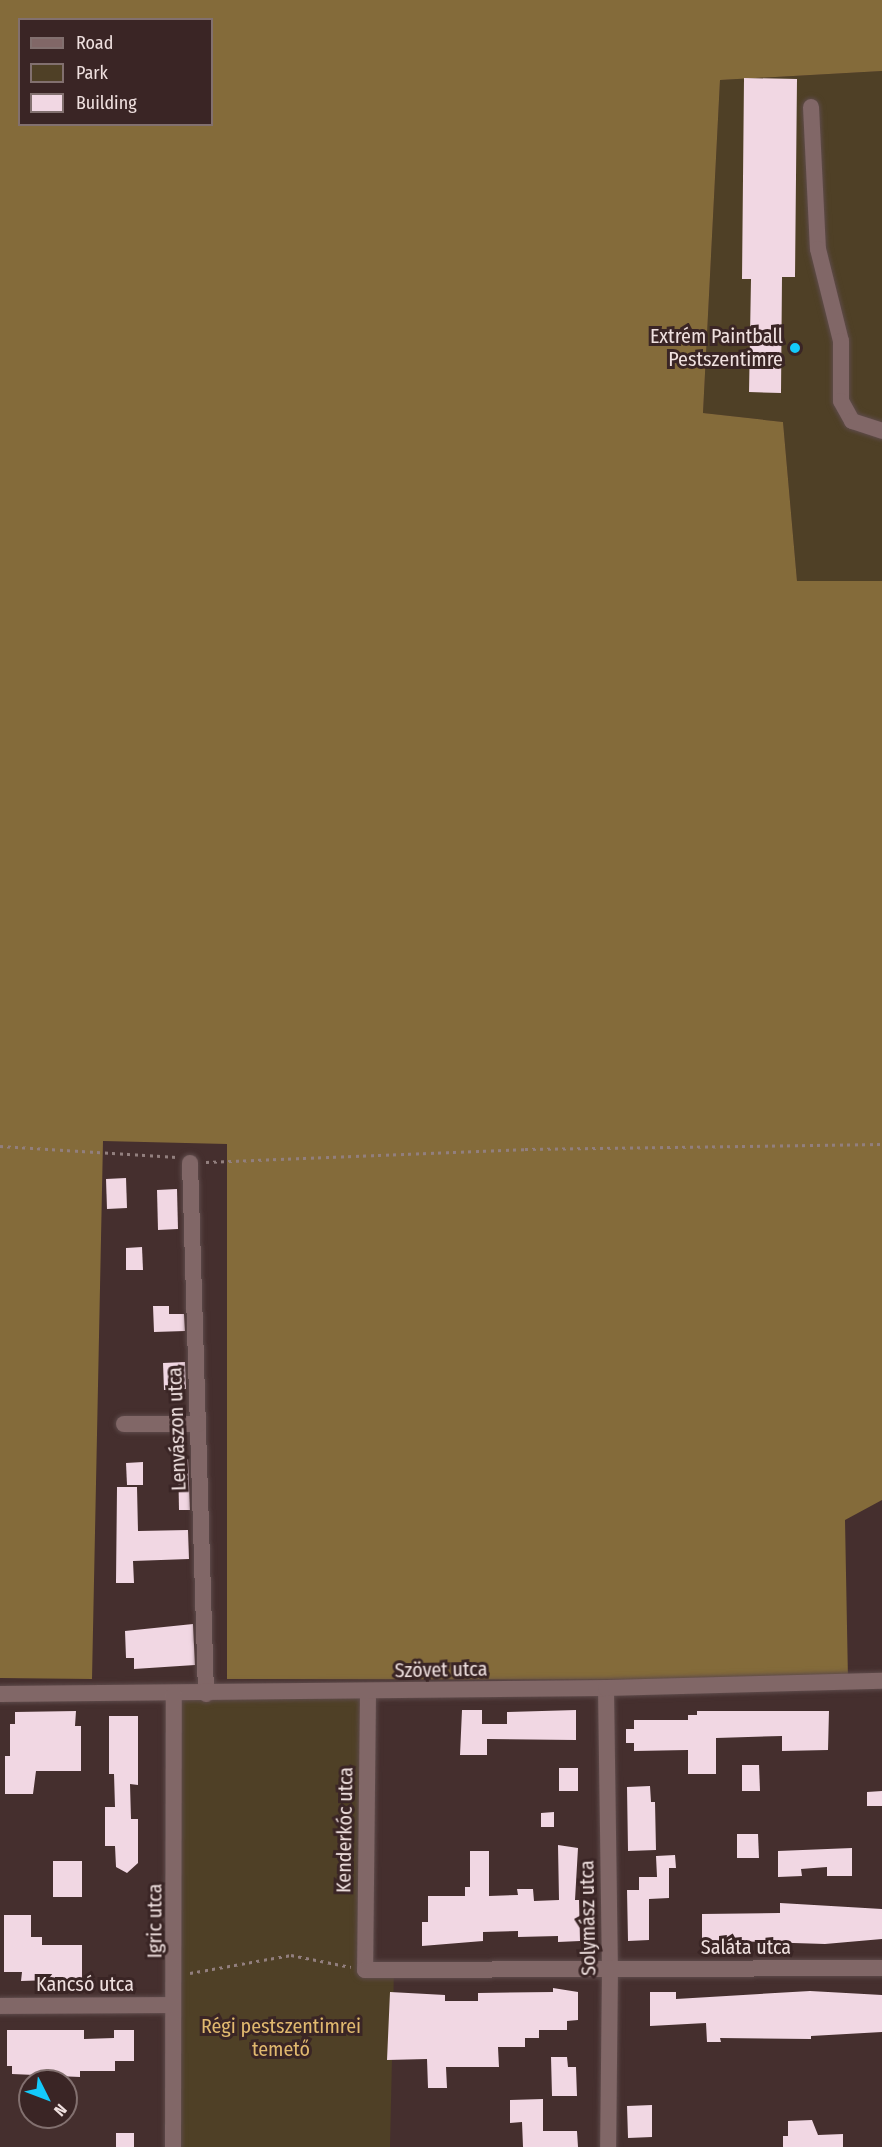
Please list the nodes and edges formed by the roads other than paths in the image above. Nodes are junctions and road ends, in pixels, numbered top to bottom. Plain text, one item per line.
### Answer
1 (811, 107) dead end
2 (882, 431) edge
3 (190, 1163) road end
4 (124, 1424) dead end
5 (198, 1424) junction
6 (882, 1680) edge
7 (606, 1688) junction
8 (368, 1692) junction
9 (0, 1694) edge
10 (174, 1694) junction
11 (206, 1694) junction
12 (610, 1968) junction
13 (882, 1968) edge
14 (365, 1970) joint
15 (171, 2005) junction
16 (0, 2006) edge
17 (173, 2147) edge
18 (608, 2147) edge

1 - 2 street
3 - 5 street, Lenvászon utca
4 - 5 street
5 - 11 street, Lenvászon utca
6 - 7 street, Szövet utca
7 - 8 street, Szövet utca
7 - 12 street, Solymász utca
8 - 11 street, Szövet utca
8 - 14 street, Kenderkóc utca
9 - 10 street, Szövet utca
10 - 11 street, Szövet utca
10 - 15 street, Igric utca
12 - 13 street, Saláta utca
12 - 14 street, Saláta utca
12 - 18 street, Solymász utca
15 - 16 street, Kancsó utca
15 - 17 street, Igric utca

